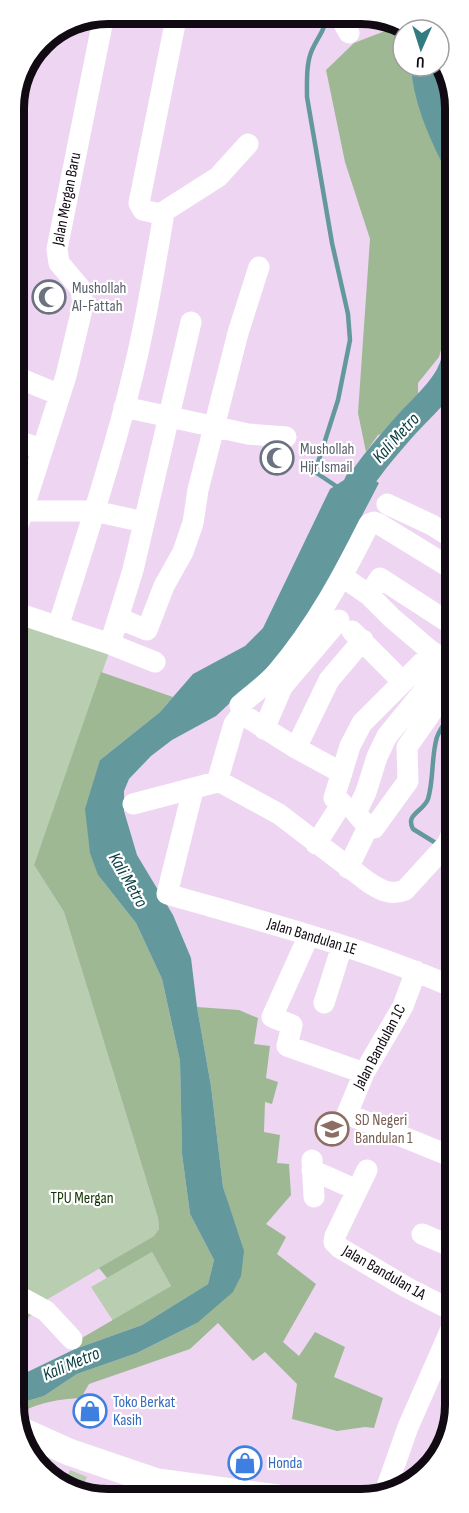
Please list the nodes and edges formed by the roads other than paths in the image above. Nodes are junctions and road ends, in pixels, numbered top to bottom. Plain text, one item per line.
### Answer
1 (175, 24) edge
2 (102, 25) edge
3 (248, 144) dead end
4 (160, 214) junction
5 (260, 267) dead end
6 (191, 322) dead end
7 (24, 380) edge
8 (60, 395) junction
9 (124, 407) junction
10 (168, 418) junction
11 (214, 427) junction
12 (286, 437) dead end
13 (24, 443) edge
14 (42, 449) junction
15 (24, 498) edge
16 (387, 504) dead end
17 (94, 511) junction
18 (24, 512) edge
19 (144, 522) junction
20 (445, 533) edge
21 (445, 565) edge
22 (343, 576) junction
23 (369, 595) junction
24 (332, 614) junction
25 (24, 615) edge
26 (118, 618) junction
27 (445, 620) edge
28 (58, 627) junction
29 (363, 640) junction
30 (110, 644) junction
31 (433, 652) junction
32 (155, 662) dead end
33 (445, 663) edge
34 (445, 665) edge
35 (402, 681) junction
36 (445, 691) edge
37 (242, 714) junction
38 (264, 729) junction
39 (297, 748) junction
40 (342, 773) junction
41 (217, 782) junction
42 (193, 790) junction
43 (133, 804) dead end
44 (368, 827) junction
45 (316, 843) junction
46 (445, 847) edge
47 (348, 868) junction
48 (309, 935) junction
49 (342, 946) junction
50 (416, 971) junction
51 (445, 984) edge
52 (324, 1003) dead end
53 (363, 1073) junction
54 (445, 1154) edge
55 (367, 1170) dead end
56 (357, 1190) junction
57 (314, 1197) dead end
58 (422, 1234) dead end
59 (445, 1244) edge
60 (24, 1298) edge
61 (445, 1307) edge
62 (72, 1339) dead end
63 (445, 1343) edge
64 (29, 1434) edge
65 (387, 1485) edge
66 (210, 1489) edge

1 - 4 street
2 - 8 street, Jalan Mergan Baru
3 - 4 street
4 - 9 street
5 - 11 street
6 - 10 street
7 - 8 street
8 - 14 street, Jalan Mergan Baru
9 - 10 street
9 - 17 street
10 - 11 street
10 - 19 street
11 - 12 street
11 - 26 street
13 - 14 street
14 - 15 street, Jalan Mergan Baru
16 - 20 street
17 - 18 street
17 - 19 street
17 - 28 street
19 - 26 street
21 - 22 street
22 - 23 street
22 - 24 street
23 - 27 street
23 - 31 street
24 - 29 street
24 - 37 street
24 - 38 street
25 - 28 street
26 - 30 street
28 - 30 street
29 - 35 street
29 - 39 street
30 - 32 street
31 - 33 street
31 - 35 street
34 - 44 street
35 - 40 street
36 - 44 street
37 - 38 street
37 - 41 street
38 - 39 street
39 - 40 street
40 - 45 street
41 - 42 street
41 - 45 street
42 - 43 street
42 - 48 street, Jalan Bandulan 1E
44 - 47 street
45 - 47 street
46 - 47 street
48 - 49 street, Jalan Bandulan 1E
48 - 53 street
49 - 50 street, Jalan Bandulan 1E
49 - 52 street
50 - 51 street, Jalan Bandulan 1E
50 - 53 street, Jalan Bandulan 1C
53 - 54 street, Jalan Bandulan 1C
55 - 56 street, Jalan Bandulan 1A
56 - 57 street
56 - 61 street, Jalan Bandulan 1A
58 - 59 street
60 - 62 street
63 - 65 street
64 - 66 main road

